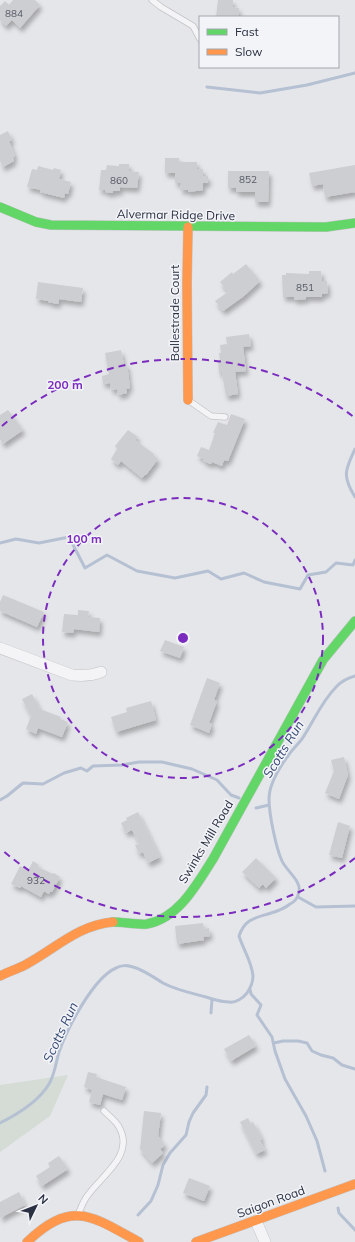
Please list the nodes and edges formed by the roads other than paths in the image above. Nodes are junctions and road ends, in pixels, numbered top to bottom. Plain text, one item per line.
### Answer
1 (152, 0) edge
2 (199, 37) edge
3 (0, 207) edge
4 (355, 223) edge
5 (188, 227) junction
6 (188, 400) joint
7 (225, 417) dead end
8 (355, 621) edge
9 (0, 648) edge
10 (101, 672) dead end
11 (0, 976) edge
12 (104, 1111) dead end
13 (355, 1184) edge
14 (78, 1215) junction
15 (256, 1221) junction
16 (27, 1242) edge
17 (139, 1242) edge
18 (196, 1242) edge
19 (266, 1242) edge

1 - 2 lane
3 - 5 street, Alvermar Ridge Drive
4 - 5 street, Alvermar Ridge Drive
5 - 6 street, Ballestrade Court
6 - 7 lane
8 - 11 street, Swinks Mill Road
9 - 10 street
12 - 14 lane
13 - 15 street, Saigon Road
14 - 16 street
14 - 17 street
15 - 18 street, Saigon Road
15 - 19 street

